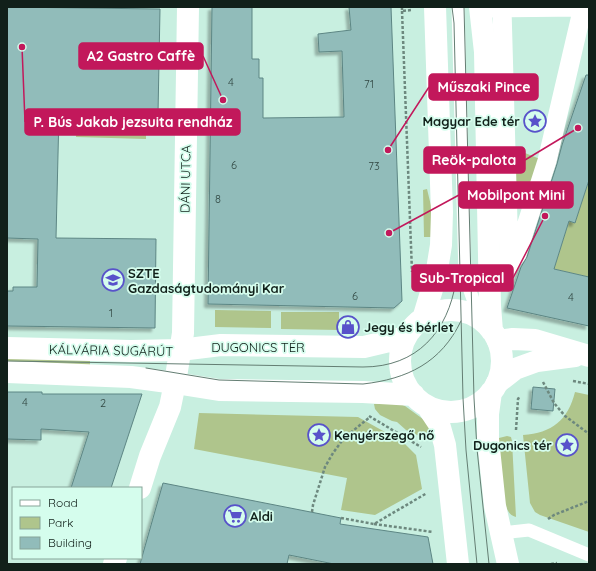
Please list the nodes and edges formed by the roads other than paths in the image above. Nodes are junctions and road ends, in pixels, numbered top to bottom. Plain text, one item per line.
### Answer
1 (188, 7) edge
2 (458, 7) edge
3 (583, 7) edge
4 (491, 8) edge
5 (425, 9) edge
6 (589, 9) edge
7 (423, 319) junction
8 (490, 331) junction
9 (406, 337) junction
10 (7, 348) edge
11 (180, 350) junction
12 (586, 355) edge
13 (7, 372) edge
14 (175, 383) junction
15 (494, 388) junction
16 (420, 401) junction
17 (140, 487) edge
18 (501, 533) junction
19 (589, 555) edge
20 (458, 564) edge
21 (508, 564) edge

1 - 11 street, DÁNI UTCA
2 - 8 lane
3 - 4 street
3 - 4 street
3 - 6 street
4 - 8 street
5 - 7 street
7 - 8 street
7 - 9 street
8 - 12 street
8 - 15 street
9 - 11 street, DUGONICS TÉR
9 - 16 street
10 - 11 street, KÁLVÁRIA SUGÁRÚT
11 - 14 street, KÁLVÁRIA SUGÁRÚT
12 - 15 street
13 - 14 street, KÁLVÁRIA SUGÁRÚT
14 - 16 street
14 - 17 street
15 - 16 street
15 - 18 street
16 - 20 street
18 - 19 lane
18 - 21 street

